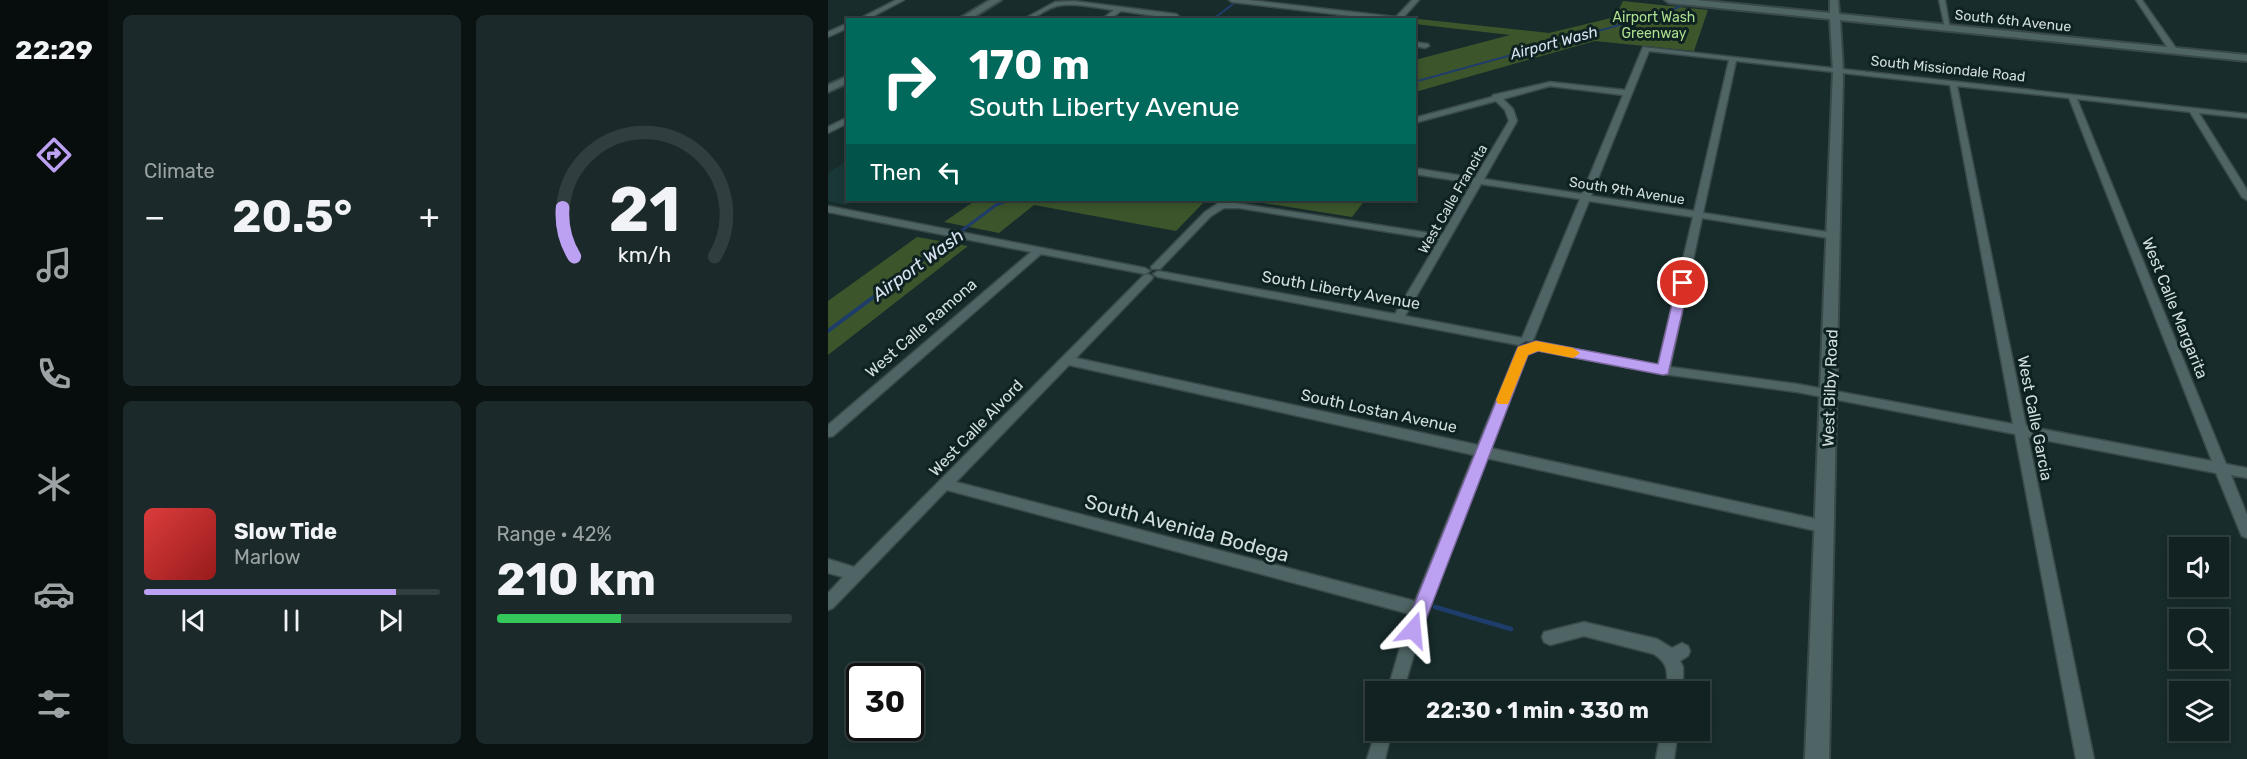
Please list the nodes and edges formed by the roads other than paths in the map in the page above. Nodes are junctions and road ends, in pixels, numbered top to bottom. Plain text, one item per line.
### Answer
1 (901, 0) edge
2 (997, 0) edge
3 (1232, 0) edge
4 (1416, 0) edge
5 (1669, 0) edge
6 (1942, 0) edge
7 (2139, 0) edge
8 (1676, 1) edge
9 (1833, 8) edge
10 (1120, 9) junction
11 (864, 18) edge
12 (965, 18) edge
13 (1029, 18) edge
14 (1107, 18) edge
15 (1175, 18) edge
16 (1389, 18) edge
17 (1399, 18) edge
18 (846, 27) edge
19 (1948, 28) junction
20 (828, 35) edge
21 (1416, 44) edge
22 (1425, 46) dead end
23 (2175, 51) junction
24 (2247, 58) edge
25 (1733, 59) junction
26 (1838, 71) junction
27 (846, 80) edge
28 (1953, 83) junction
29 (828, 89) edge
30 (1628, 93) junction
31 (1496, 97) junction
32 (2072, 97) junction
33 (2193, 110) junction
34 (2247, 116) edge
35 (1416, 120) edge
36 (845, 122) edge
37 (828, 130) edge
38 (1416, 171) edge
39 (1478, 182) junction
40 (2247, 197) edge
41 (1585, 198) junction
42 (1221, 203) edge
43 (828, 209) edge
44 (1699, 216) junction
45 (1834, 236) junction
46 (1445, 238) junction
47 (1038, 251) junction
48 (1152, 272) junction
49 (1399, 317) junction
50 (1527, 344) junction
51 (1066, 360) junction
52 (1663, 370) junction
53 (1829, 394) junction
54 (2020, 430) junction
55 (828, 432) edge
56 (1482, 451) junction
57 (2222, 469) junction
58 (2247, 473) edge
59 (944, 484) junction
60 (1826, 527) junction
61 (2247, 532) edge
62 (828, 566) edge
63 (856, 574) junction
64 (828, 603) edge
65 (1419, 609) junction
66 (1550, 637) dead end
67 (1398, 681) edge
68 (1677, 681) edge
69 (1381, 741) edge
70 (1668, 741) edge
71 (1376, 759) edge
72 (1665, 759) edge
73 (1817, 759) edge
74 (2085, 759) edge

1 - 11 street
2 - 12 street
3 - 16 street
4 - 17 street
5 - 8 street, South 6th Avenue
6 - 19 street
7 - 23 street
8 - 9 street, South 6th Avenue
9 - 19 street, South 6th Avenue
9 - 26 street, West Bilby Road
10 - 13 street
10 - 14 street
10 - 15 street
18 - 20 street
19 - 23 street, South 6th Avenue
21 - 22 street
23 - 24 street, South 6th Avenue
25 - 26 street, South Missiondale Road
25 - 30 street, South Missiondale Road
25 - 44 street
26 - 28 street, South Missiondale Road
26 - 45 street, West Bilby Road
27 - 29 street
28 - 32 street, South Missiondale Road
28 - 54 street, West Calle Garcia
30 - 31 street
30 - 41 street
31 - 35 street
31 - 39 street, West Calle Francita
32 - 33 street, South Missiondale Road
32 - 57 street, West Calle Margarita
33 - 34 street, South Missiondale Road
33 - 40 street
36 - 37 street
38 - 39 street, South 9th Avenue
39 - 41 street, South 9th Avenue
39 - 46 street, West Calle Francita
41 - 44 street, South 9th Avenue
41 - 50 street
42 - 46 street
42 - 48 street, West Calle Alvord
43 - 47 street, South Liberty Avenue
44 - 45 street, South 9th Avenue
44 - 52 street
45 - 53 street, West Bilby Road
46 - 49 street, West Calle Francita
47 - 48 street, South Liberty Avenue
47 - 55 street, West Calle Ramona
48 - 49 street, South Liberty Avenue
48 - 51 street, West Calle Alvord
49 - 50 street, South Liberty Avenue
50 - 52 street, South Liberty Avenue
50 - 56 street
51 - 56 street, South Lostan Avenue
51 - 59 street, West Calle Alvord
52 - 53 street, South Liberty Avenue
53 - 54 street, South Liberty Avenue
53 - 60 street, West Bilby Road
54 - 57 street, South Liberty Avenue
54 - 74 street, West Calle Garcia
56 - 60 street, South Lostan Avenue
56 - 65 street
57 - 58 street, South Liberty Avenue
57 - 61 street, West Calle Margarita
59 - 63 street, West Calle Alvord
59 - 65 street, South Avenida Bodega
60 - 73 street, West Bilby Road
62 - 63 street
63 - 64 street, West Calle Alvord
65 - 67 street
66 - 68 street
69 - 71 street
70 - 72 street

